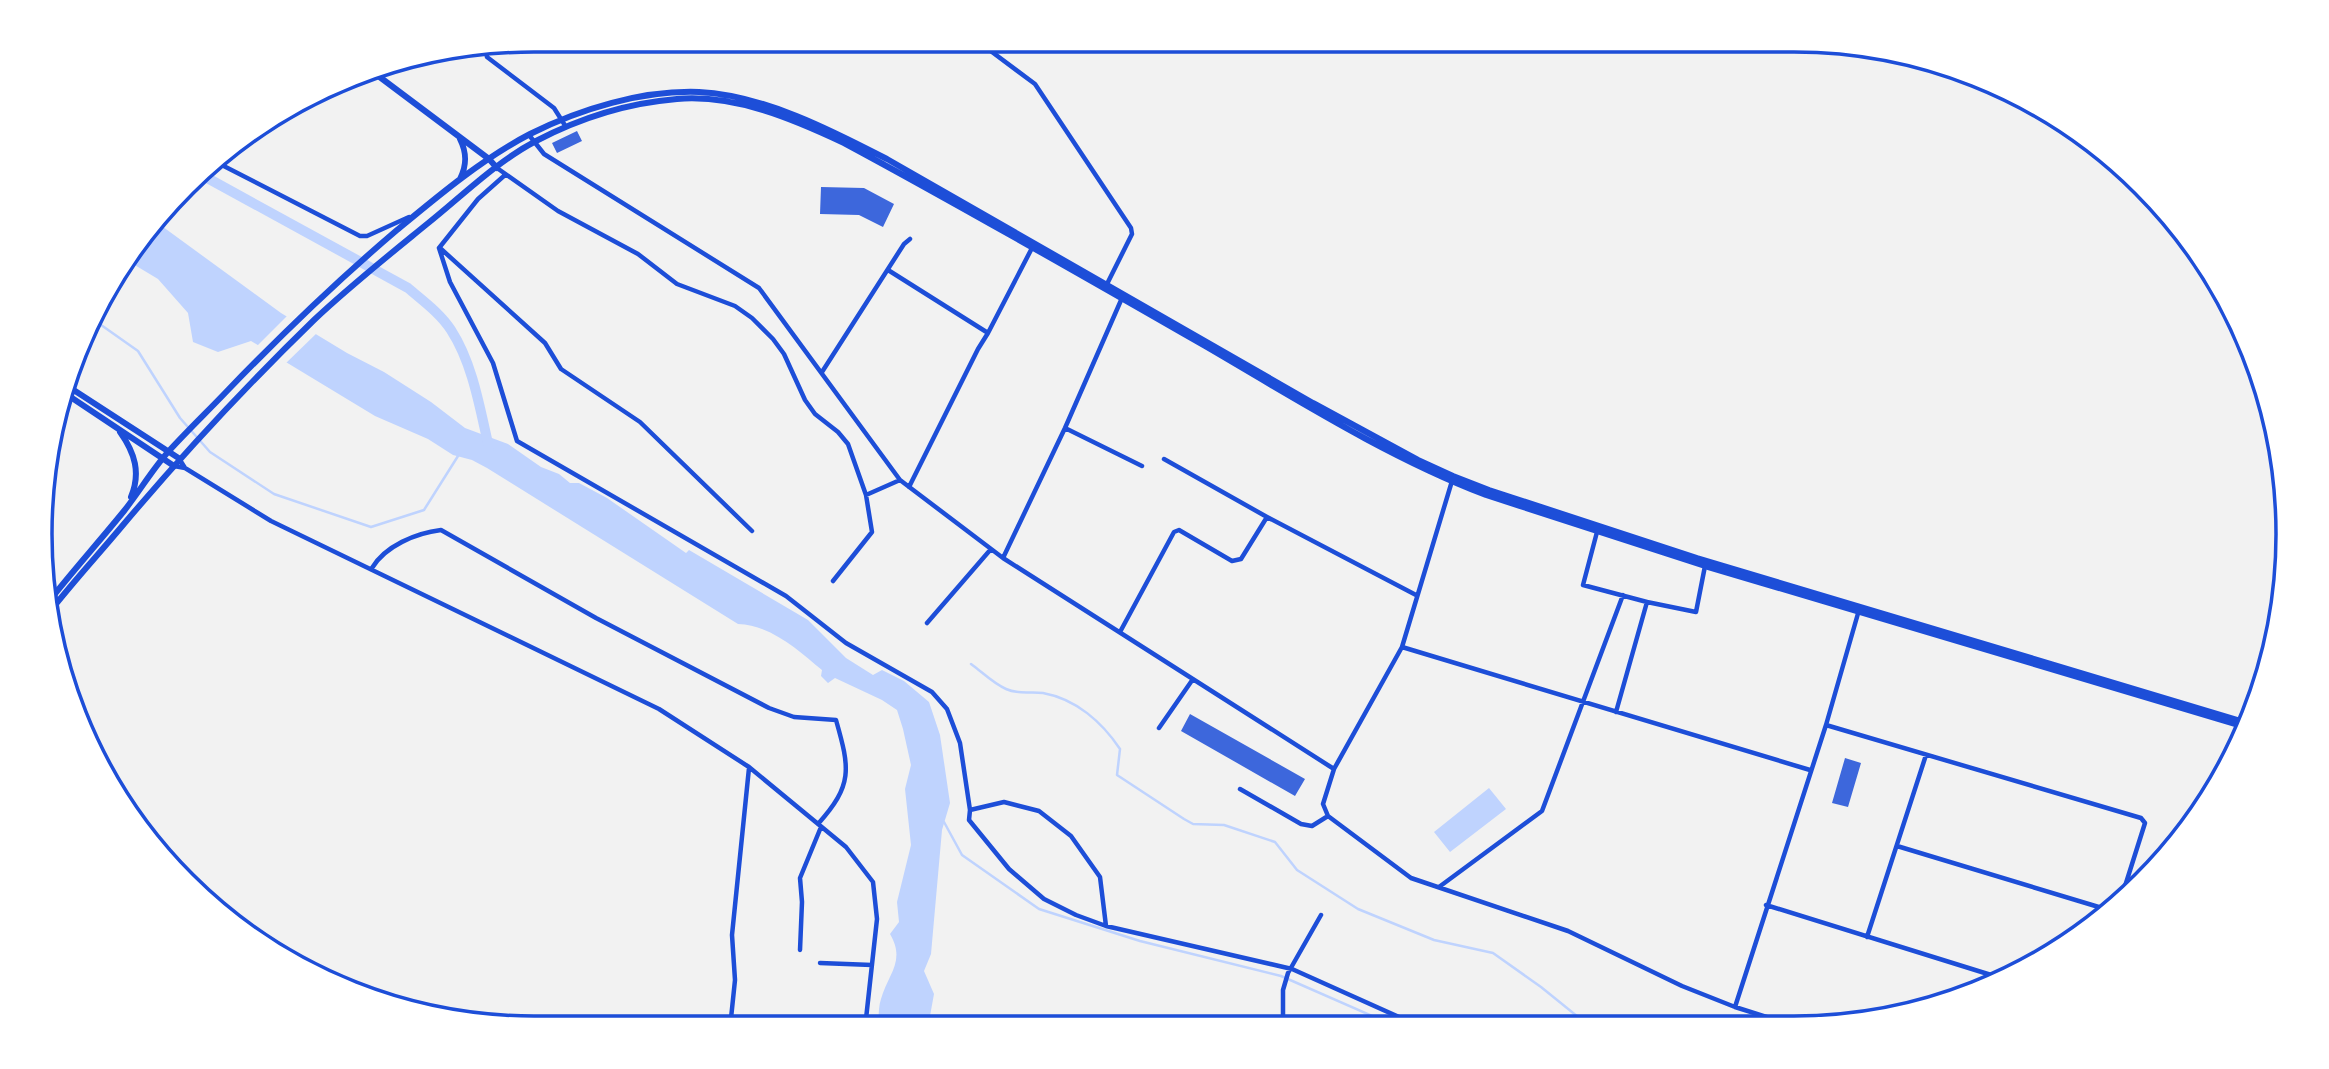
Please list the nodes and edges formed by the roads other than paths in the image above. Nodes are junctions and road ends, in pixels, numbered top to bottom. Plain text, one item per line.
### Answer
1 (992, 52) edge
2 (487, 56) edge
3 (381, 78) edge
4 (564, 123) junction
5 (457, 134) junction
6 (529, 135) junction
7 (534, 142) junction
8 (489, 159) junction
9 (224, 166) edge
10 (497, 168) junction
11 (505, 175) junction
12 (459, 181) junction
13 (418, 213) junction
14 (910, 239) dead end
15 (439, 247) junction
16 (1032, 248) junction
17 (888, 270) junction
18 (1107, 284) junction
19 (1122, 298) junction
20 (988, 333) junction
21 (822, 372) junction
22 (75, 391) edge
23 (72, 398) edge
24 (117, 428) junction
25 (1065, 428) junction
26 (169, 451) junction
27 (163, 458) junction
28 (180, 459) junction
29 (1164, 459) dead end
30 (174, 466) junction
31 (1142, 466) dead end
32 (185, 468) junction
33 (1452, 479) junction
34 (900, 480) junction
35 (909, 487) junction
36 (866, 495) junction
37 (124, 511) junction
38 (1266, 517) junction
39 (752, 531) dead end
40 (1597, 532) junction
41 (991, 549) junction
42 (1003, 558) junction
43 (1704, 566) junction
44 (372, 568) junction
45 (833, 581) dead end
46 (57, 592) edge
47 (1416, 595) junction
48 (1623, 595) junction
49 (58, 602) edge
50 (1647, 602) junction
51 (1859, 609) junction
52 (927, 623) dead end
53 (1120, 632) junction
54 (1402, 647) junction
55 (1193, 679) junction
56 (1584, 702) junction
57 (1616, 712) junction
58 (2238, 723) edge
59 (1826, 726) junction
60 (1158, 727) dead end
61 (1926, 755) junction
62 (749, 767) junction
63 (1334, 769) junction
64 (1810, 770) junction
65 (1240, 789) dead end
66 (970, 810) junction
67 (1328, 816) junction
68 (819, 825) junction
69 (1897, 846) junction
70 (2126, 884) edge
71 (1438, 887) junction
72 (1766, 905) junction
73 (2100, 907) edge
74 (1321, 915) dead end
75 (1106, 926) junction
76 (1867, 937) junction
77 (800, 950) dead end
78 (820, 963) dead end
79 (872, 965) junction
80 (1290, 971) junction
81 (1990, 975) edge
82 (1735, 1007) junction
83 (731, 1016) edge
84 (866, 1016) edge
85 (1283, 1016) edge
86 (1396, 1016) edge
87 (1764, 1016) edge

1 - 18 street
2 - 4 street
3 - 5 main road
4 - 6 main road
4 - 7 main road
4 - 16 main road
4 - 18 main road
5 - 8 main road
5 - 12 main road
6 - 7 street
6 - 8 main road
7 - 10 main road
7 - 21 street
8 - 10 main road
8 - 12 main road
9 - 13 street
10 - 11 street
10 - 28 main road
11 - 15 street
11 - 36 street
12 - 13 main road
13 - 26 main road
14 - 17 street
15 - 39 street
15 - 66 street
16 - 19 main road
16 - 20 street
17 - 20 street
17 - 21 street
18 - 33 main road
19 - 25 street
19 - 33 main road
20 - 35 street
21 - 34 street
22 - 26 main road
23 - 24 main road
24 - 27 main road
24 - 37 main road
25 - 31 street
25 - 42 street
26 - 27 main road
26 - 28 main road
27 - 30 main road
27 - 37 main road
28 - 30 main road
28 - 32 street
29 - 38 street
30 - 32 street
30 - 49 main road
32 - 44 street
33 - 40 main road
33 - 47 street
33 - 51 main road
34 - 35 street
34 - 36 street
35 - 41 street
36 - 45 street
37 - 46 main road
38 - 47 street
38 - 53 street
40 - 43 main road
40 - 48 street
41 - 42 street
41 - 52 street
42 - 53 street
43 - 50 street
43 - 51 main road
44 - 62 street
44 - 68 street
47 - 54 street
48 - 50 street
48 - 56 street
50 - 57 street
51 - 58 main road
51 - 59 street
53 - 55 street
54 - 56 street
54 - 63 street
55 - 60 street
55 - 63 street
56 - 57 street
56 - 71 street
57 - 64 street
59 - 61 street
59 - 64 street
61 - 69 street
61 - 70 street
62 - 68 street
62 - 83 street
63 - 67 street
64 - 72 street
65 - 67 street
66 - 75 street
66 - 75 street
67 - 71 street
68 - 77 street
68 - 79 street
69 - 73 street
69 - 76 street
71 - 82 street
72 - 76 street
72 - 82 street
74 - 80 street
75 - 80 street
76 - 81 street
78 - 79 street
79 - 84 street
80 - 85 street
80 - 86 street
82 - 87 street

